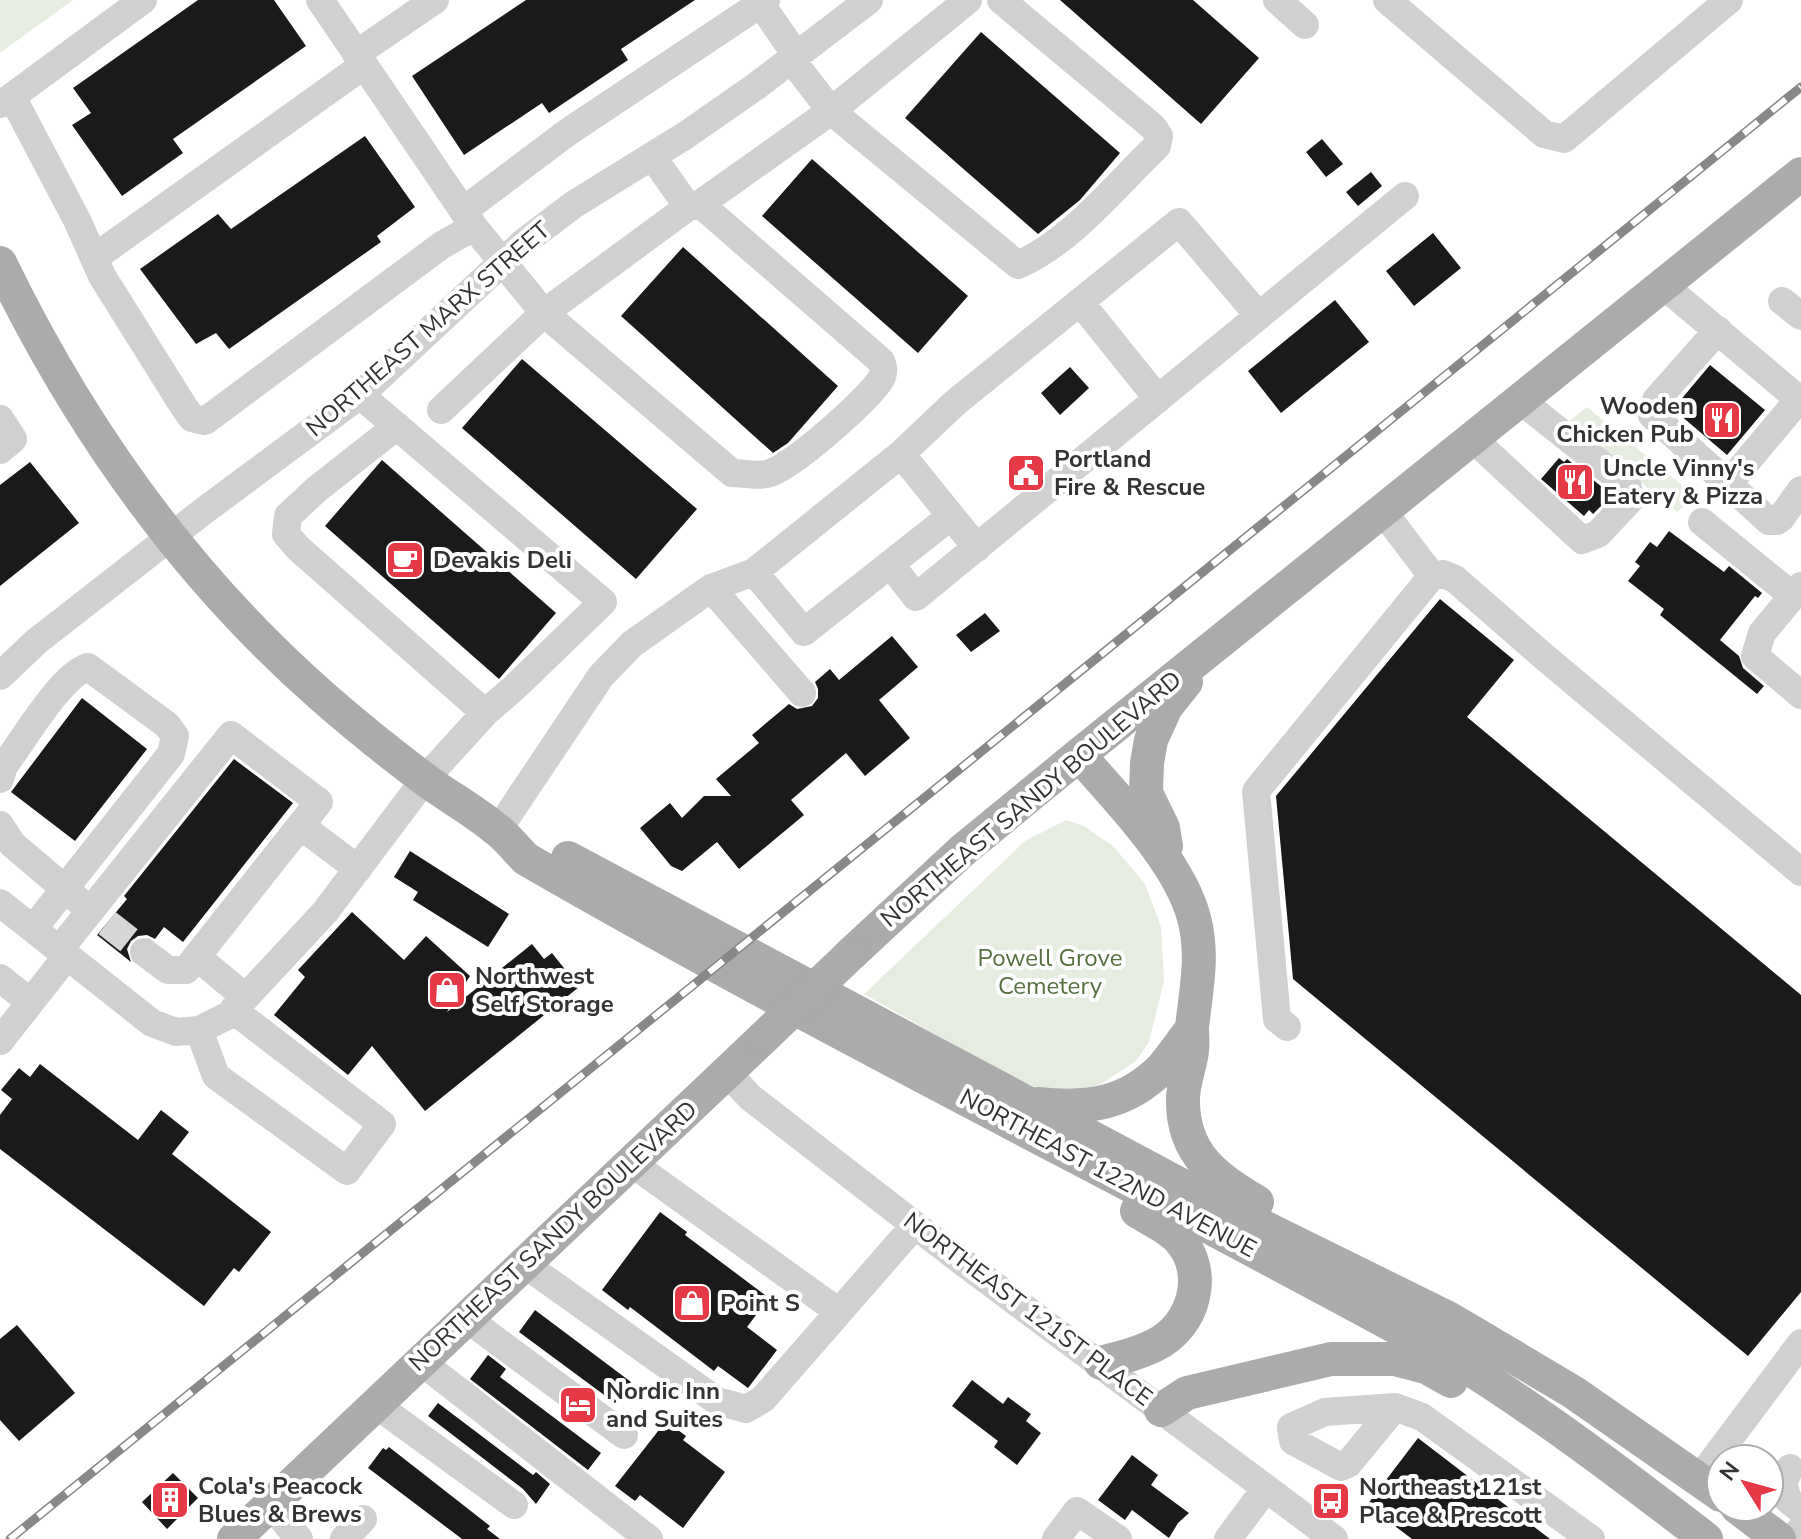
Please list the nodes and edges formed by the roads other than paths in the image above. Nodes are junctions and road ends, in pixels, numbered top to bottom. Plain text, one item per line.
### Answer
1 (143, 0) edge
2 (320, 0) edge
3 (435, 0) edge
4 (869, 0) edge
5 (968, 0) edge
6 (1001, 0) edge
7 (1277, 0) edge
8 (1387, 0) edge
9 (1729, 0) edge
10 (762, 1) edge
11 (1305, 25) dead end
12 (794, 57) junction
13 (360, 59) junction
14 (5, 101) edge
15 (831, 111) junction
16 (652, 156) junction
17 (1801, 174) edge
18 (1405, 196) dead end
19 (694, 206) junction
20 (468, 219) junction
21 (94, 258) junction
22 (502, 261) junction
23 (2, 274) edge
24 (1663, 285) junction
25 (1080, 302) junction
26 (544, 313) junction
27 (1259, 316) junction
28 (1718, 330) junction
29 (360, 395) junction
30 (1158, 399) junction
31 (1520, 400) junction
32 (1800, 400) edge
33 (441, 410) dead end
34 (0, 419) edge
35 (397, 426) junction
36 (1472, 438) junction
37 (0, 450) edge
38 (901, 454) junction
39 (1728, 484) junction
40 (1801, 490) edge
41 (1382, 510) junction
42 (951, 516) junction
43 (1702, 522) dead end
44 (172, 536) junction
45 (977, 548) junction
46 (890, 564) junction
47 (754, 572) junction
48 (1432, 576) junction
49 (711, 588) junction
50 (1797, 591) edge
51 (1219, 641) junction
52 (0, 676) edge
53 (802, 693) dead end
54 (1801, 695) edge
55 (485, 713) junction
56 (1079, 755) junction
57 (0, 779) edge
58 (425, 779) junction
59 (0, 825) edge
60 (301, 826) junction
61 (498, 830) junction
62 (1169, 863) junction
63 (358, 869) junction
64 (1801, 872) edge
65 (63, 890) junction
66 (0, 903) edge
67 (100, 917) junction
68 (33, 929) junction
69 (144, 952) tunnel mouth
70 (63, 953) junction
71 (197, 957) junction
72 (0, 978) edge
73 (30, 1002) junction
74 (239, 1004) junction
75 (1287, 1027) dead end
76 (1192, 1029) junction
77 (199, 1030) junction
78 (0, 1041) edge
79 (726, 1072) junction
80 (1029, 1103) junction
81 (630, 1162) junction
82 (1094, 1165) junction
83 (915, 1225) junction
84 (1296, 1243) junction
85 (523, 1263) junction
86 (839, 1312) junction
87 (466, 1318) junction
88 (1801, 1343) edge
89 (420, 1361) junction
90 (1101, 1363) junction
91 (375, 1404) junction
92 (1395, 1407) dead end
93 (1161, 1410) junction
94 (624, 1435) dead end
95 (1738, 1443) edge
96 (1607, 1463) junction
97 (1790, 1468) dead end
98 (1705, 1484) edge
99 (1266, 1488) junction
100 (270, 1504) junction
101 (514, 1505) dead end
102 (1801, 1510) edge
103 (1758, 1523) edge
104 (1801, 1529) edge
105 (234, 1539) edge
106 (299, 1539) edge
107 (649, 1539) edge
108 (1056, 1539) edge
109 (1118, 1539) edge
110 (1228, 1539) edge
111 (1334, 1539) edge
112 (1591, 1539) edge
113 (1706, 1539) edge
114 (1779, 1539) edge
115 (1793, 1539) edge

1 - 14 street
2 - 13 street
3 - 13 street
4 - 12 street, NORTHEAST MARX STREET
5 - 15 street
6 - 15 street
7 - 11 street
8 - 9 street
10 - 12 street
10 - 20 street
12 - 15 street
12 - 16 street, NORTHEAST MARX STREET
13 - 20 street
13 - 21 street
14 - 21 street
15 - 19 street
16 - 19 street
16 - 22 street, NORTHEAST MARX STREET
17 - 24 main road, NORTHEAST SANDY BOULEVARD
18 - 27 street
19 - 26 street
19 - 26 street
20 - 21 street
20 - 22 street
22 - 26 street
22 - 29 street, NORTHEAST MARX STREET
23 - 44 main road, NORTHEAST 122ND AVENUE
24 - 28 street
24 - 31 main road, NORTHEAST SANDY BOULEVARD
25 - 27 street
25 - 30 street
25 - 38 street
26 - 33 street
27 - 30 street
28 - 32 street
28 - 39 street
29 - 35 street
29 - 44 street, NORTHEAST MARX STREET
30 - 45 street
31 - 36 main road, NORTHEAST SANDY BOULEVARD
31 - 36 street
32 - 39 street
34 - 37 street
35 - 55 street
35 - 55 street
36 - 41 main road, NORTHEAST SANDY BOULEVARD
38 - 42 street
38 - 47 street
39 - 40 street
41 - 48 street
41 - 51 main road, NORTHEAST SANDY BOULEVARD
42 - 45 street
42 - 46 street
43 - 50 street
44 - 52 street, NORTHEAST MARX STREET
44 - 58 main road, NORTHEAST 122ND AVENUE
45 - 46 street
46 - 47 street
47 - 49 street
48 - 64 street
48 - 75 street
49 - 53 street
49 - 61 street
50 - 54 street
51 - 56 main road, NORTHEAST SANDY BOULEVARD
51 - 62 main road
55 - 58 street
56 - 62 main road
56 - 79 main road, NORTHEAST SANDY BOULEVARD, bridge
57 - 65 street
58 - 61 main road, NORTHEAST 122ND AVENUE
58 - 63 street
59 - 65 street
60 - 63 street
60 - 67 street
60 - 71 street
61 - 80 main road, NORTHEAST 122ND AVENUE
61 - 82 main road, NORTHEAST 122ND AVENUE
62 - 76 main road
63 - 74 street
65 - 67 street
65 - 68 street
66 - 68 street
67 - 70 street
68 - 70 street
69 - 71 street
70 - 73 street
70 - 77 street
71 - 74 street
72 - 73 street
73 - 78 street
74 - 77 street
74 - 77 street
76 - 80 main road
76 - 84 main road
79 - 81 main road, NORTHEAST SANDY BOULEVARD
79 - 83 street, NORTHEAST 121ST PLACE
80 - 84 main road, NORTHEAST 122ND AVENUE
81 - 85 main road, NORTHEAST SANDY BOULEVARD
81 - 86 street
82 - 90 main road
82 - 96 main road, NORTHEAST 122ND AVENUE
83 - 86 street
83 - 90 street, NORTHEAST 121ST PLACE
84 - 98 main road, NORTHEAST 122ND AVENUE
85 - 86 street
85 - 87 main road, NORTHEAST SANDY BOULEVARD
87 - 89 main road, NORTHEAST SANDY BOULEVARD
87 - 94 street
88 - 95 street
89 - 91 main road, NORTHEAST SANDY BOULEVARD
89 - 107 street
90 - 93 street, NORTHEAST 121ST PLACE
91 - 100 main road, NORTHEAST SANDY BOULEVARD
91 - 101 street
92 - 112 street
93 - 96 main road
93 - 99 street, NORTHEAST 121ST PLACE
96 - 113 main road, NORTHEAST 122ND AVENUE
97 - 102 street
99 - 110 street
99 - 111 street, NORTHEAST 121ST PLACE
100 - 105 main road, NORTHEAST SANDY BOULEVARD
100 - 106 street
103 - 114 main road
104 - 115 street
108 - 109 street

